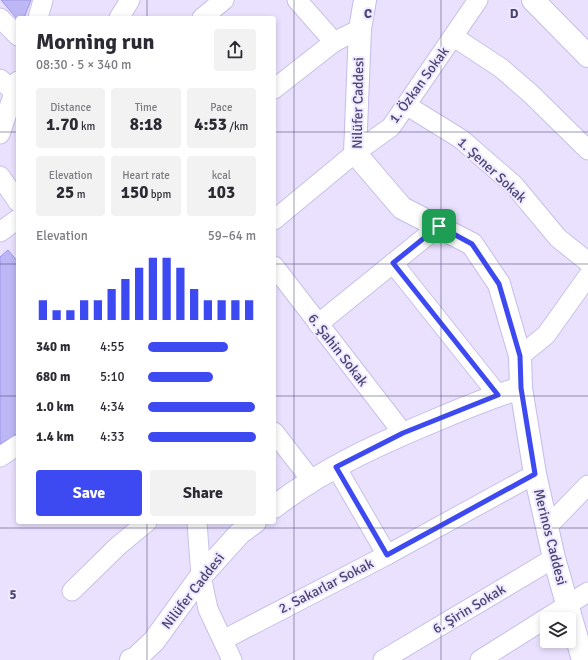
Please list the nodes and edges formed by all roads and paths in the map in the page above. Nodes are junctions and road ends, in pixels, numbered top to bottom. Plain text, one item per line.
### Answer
1 (43, 0) edge
2 (130, 0) edge
3 (224, 0) edge
4 (297, 0) edge
5 (365, 0) edge
6 (478, 0) edge
7 (536, 1) edge
8 (39, 16) edge
9 (120, 16) edge
10 (204, 16) edge
11 (0, 18) edge
12 (360, 29) junction
13 (16, 34) edge
14 (454, 37) junction
15 (334, 42) junction
16 (588, 56) edge
17 (0, 79) edge
18 (276, 86) edge
19 (16, 87) edge
20 (406, 104) junction
21 (0, 134) edge
22 (588, 150) edge
23 (355, 153) junction
24 (0, 176) edge
25 (16, 199) edge
26 (276, 218) edge
27 (16, 220) edge
28 (439, 226) junction
29 (0, 232) edge
30 (588, 262) edge
31 (393, 263) junction
32 (276, 269) edge
33 (588, 276) edge
34 (318, 324) junction
35 (520, 356) junction
36 (521, 388) junction
37 (498, 395) junction
38 (403, 433) junction
39 (276, 435) edge
40 (16, 446) edge
41 (0, 457) edge
42 (336, 467) junction
43 (535, 474) junction
44 (312, 481) junction
45 (588, 485) edge
46 (276, 505) edge
47 (145, 524) edge
48 (197, 524) edge
49 (252, 524) edge
50 (548, 526) junction
51 (387, 555) junction
52 (554, 558) junction
53 (201, 576) junction
54 (72, 591) dead end
55 (588, 592) edge
56 (568, 606) junction
57 (223, 640) junction
58 (581, 659) edge
59 (131, 660) edge
60 (135, 660) edge
61 (232, 660) edge
62 (383, 660) edge
63 (480, 660) edge

1 - 8 street
2 - 9 street
3 - 10 street
4 - 15 street
5 - 12 main road, Nilüfer Caddesi
6 - 14 street, 1. Özkan Sokak
7 - 16 main road
11 - 13 street
12 - 15 street
12 - 23 main road, Nilüfer Caddesi
14 - 20 street, 1. Özkan Sokak
14 - 22 street
15 - 18 street
17 - 19 street
19 - 21 street
20 - 23 street, 1. Özkan Sokak
20 - 30 street, 1. Şener Sokak
23 - 26 street, 1. Özkan Sokak
23 - 28 main road, Nilüfer Caddesi
24 - 25 street
27 - 29 street
28 - 31 street
28 - 35 main road, Nilüfer Caddesi
31 - 34 street
31 - 37 street
32 - 34 street, 6. Şahin Sokak
33 - 35 street
34 - 38 street, 6. Şahin Sokak
35 - 36 main road, Nilüfer Caddesi
36 - 37 main road
36 - 43 main road, Merinos Caddesi
37 - 38 main road
38 - 42 main road
39 - 44 street
40 - 41 street
42 - 44 main road
42 - 51 street
43 - 50 main road, Merinos Caddesi
43 - 51 street, 2. Sakarlar Sokak
44 - 46 main road
45 - 50 street
47 - 54 street
48 - 53 street
49 - 53 main road, Nilüfer Caddesi
50 - 52 main road, Merinos Caddesi
51 - 57 street, 2. Sakarlar Sokak
52 - 56 main road, Merinos Caddesi
52 - 62 street, 6. Şirin Sokak
53 - 57 street
53 - 60 main road, Nilüfer Caddesi
55 - 56 street
56 - 58 main road, Merinos Caddesi
56 - 63 street
57 - 61 street
59 - 60 main road, Nilüfer Caddesi

